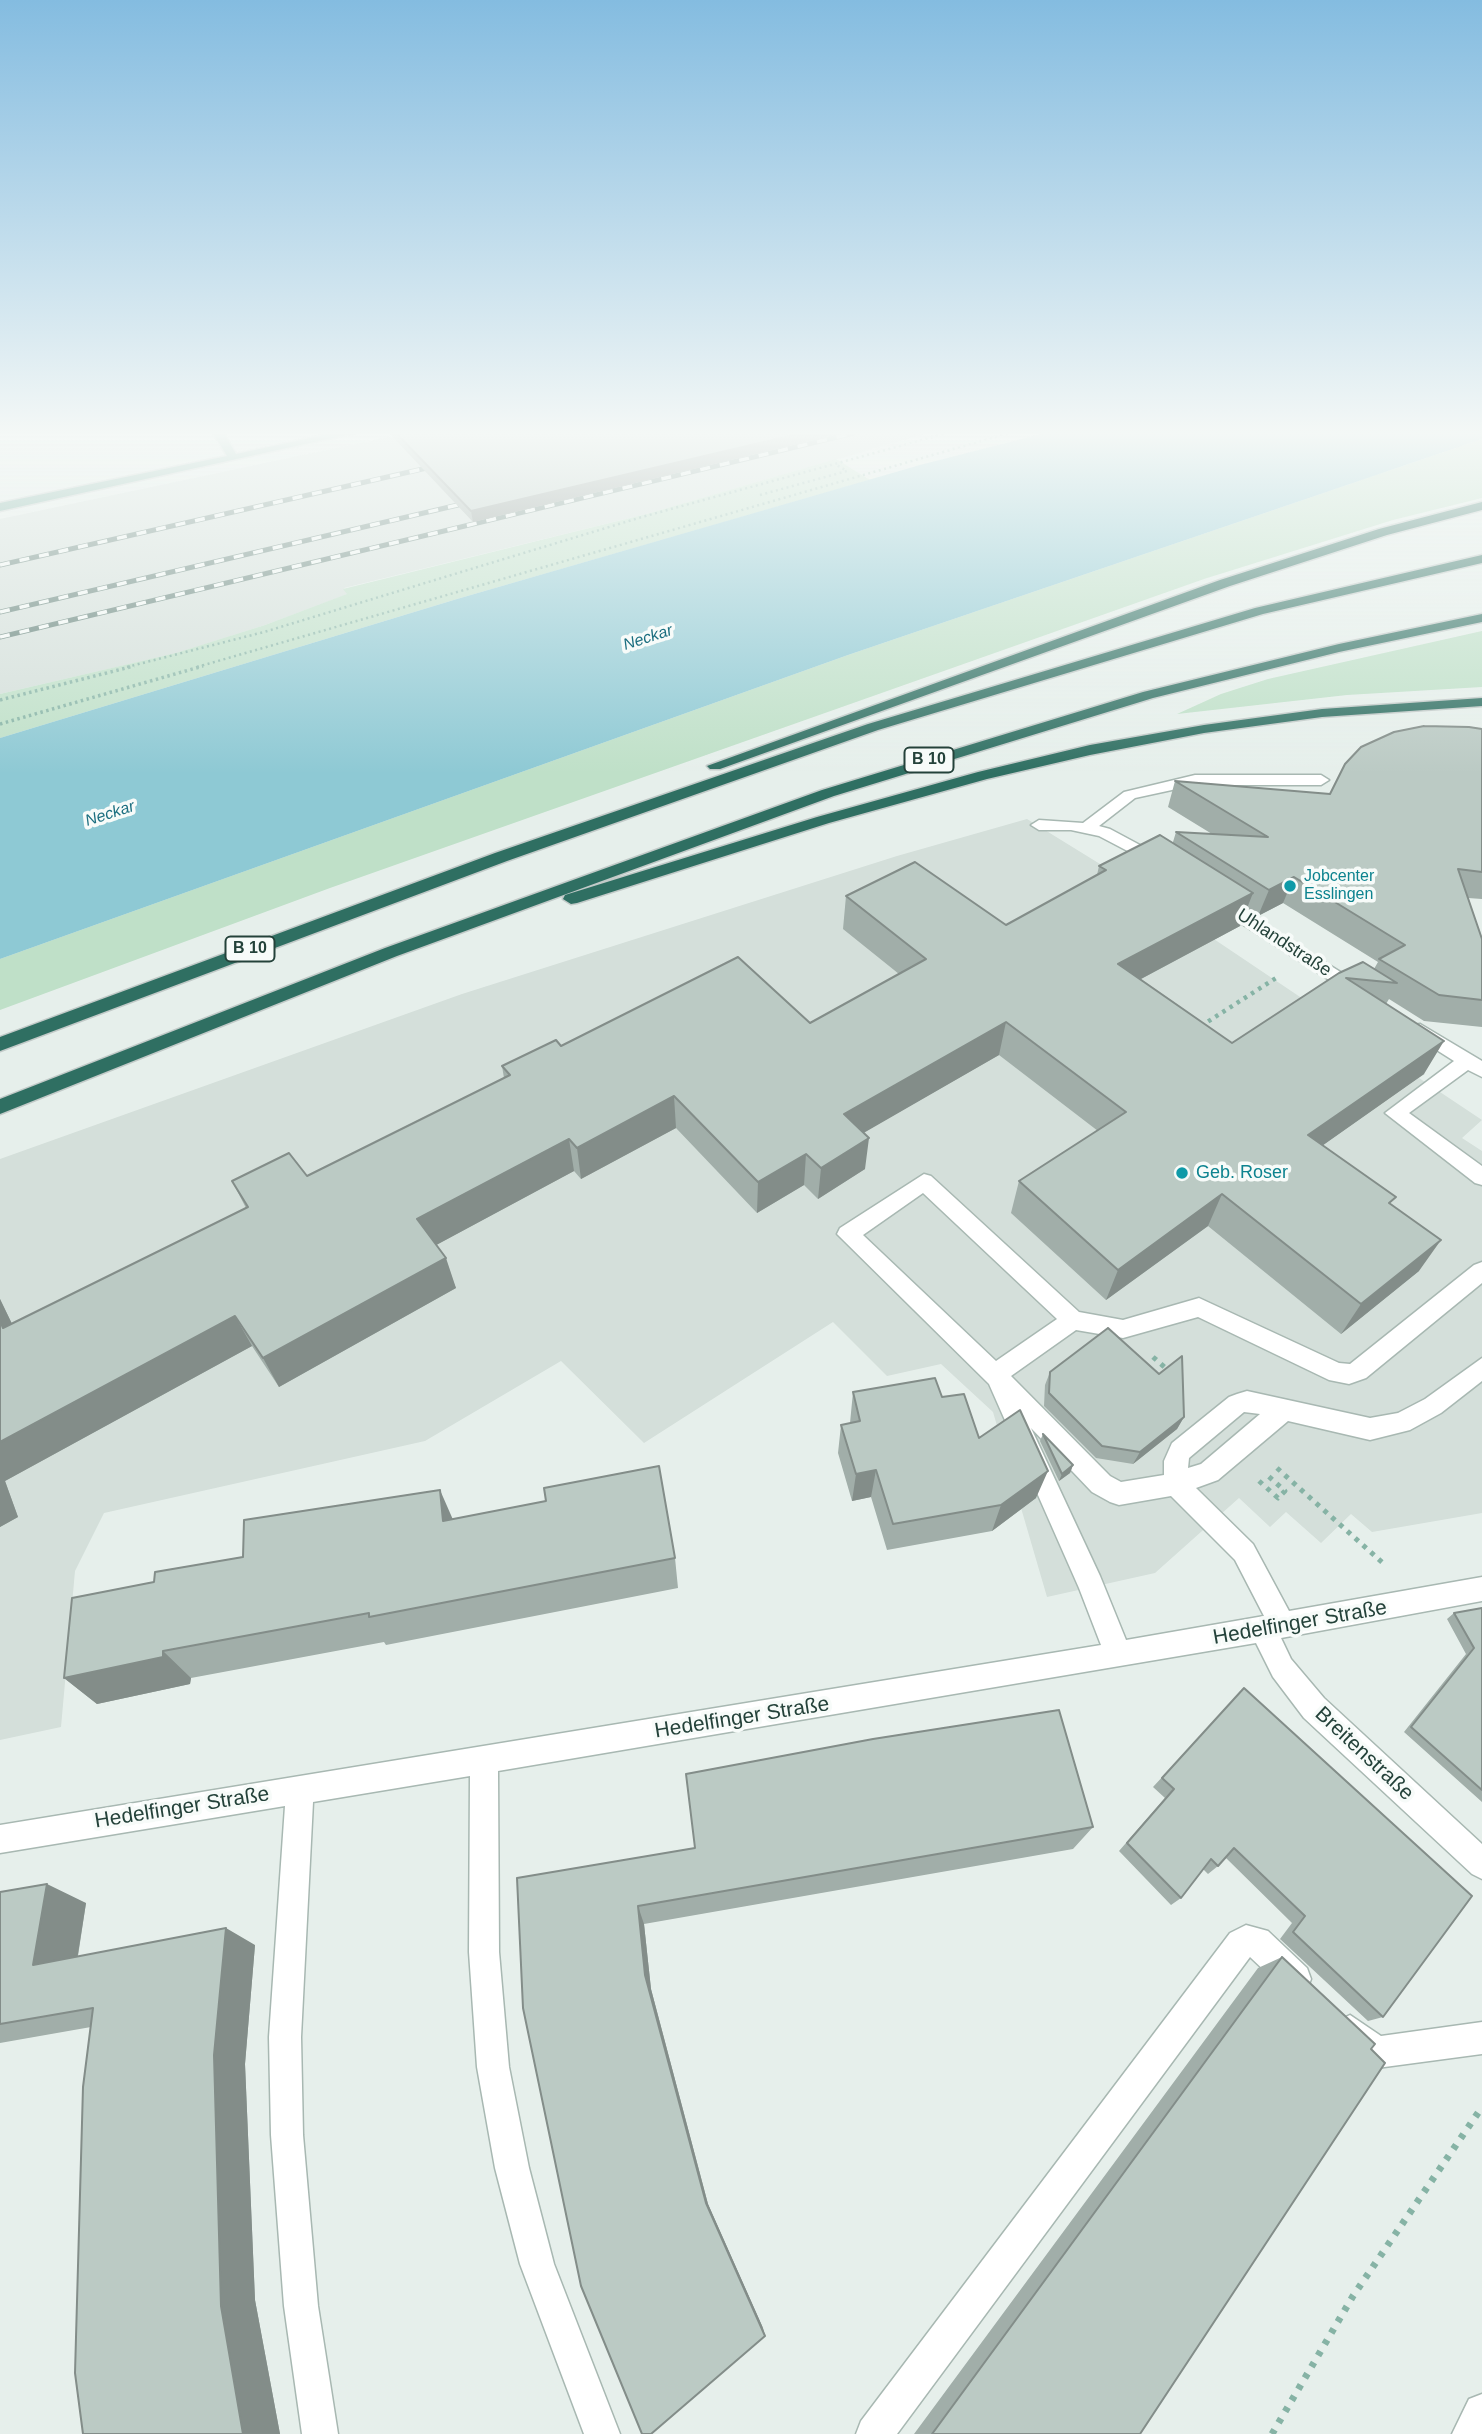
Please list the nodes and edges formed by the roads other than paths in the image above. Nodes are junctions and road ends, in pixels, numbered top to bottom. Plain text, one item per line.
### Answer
1 (1340, 547) edge
2 (1482, 559) edge
3 (1482, 618) edge
4 (1482, 702) edge
5 (1321, 780) dead end
6 (1039, 825) dead end
7 (1088, 827) junction
8 (501, 857) junction
9 (1173, 872) edge
10 (1207, 893) edge
11 (391, 952) junction
12 (1376, 1002) edge
13 (1399, 1017) edge
14 (0, 1044) edge
15 (1475, 1065) edge
16 (0, 1107) edge
17 (1482, 1177) edge
18 (1482, 1271) edge
19 (1073, 1320) junction
20 (1482, 1368) edge
21 (995, 1374) junction
22 (1288, 1410) junction
23 (1176, 1484) junction
24 (1482, 1590) edge
25 (1273, 1628) junction
26 (1118, 1655) junction
27 (484, 1762) junction
28 (300, 1788) junction
29 (0, 1839) edge
30 (1482, 1864) edge
31 (1482, 2038) edge
32 (1482, 2413) edge
33 (320, 2434) edge
34 (602, 2434) edge
35 (874, 2434) edge
36 (1470, 2434) edge

1 - 8 highway
2 - 8 highway, B 10
3 - 11 highway, B 10
4 - 11 highway
5 - 7 street
6 - 7 street
7 - 9 street
8 - 14 highway, B 10
10 - 12 street, Uhlandstraße
11 - 16 highway, B 10
13 - 15 street
15 - 17 street
18 - 19 street
19 - 21 street
19 - 21 street
20 - 22 street
21 - 23 street
21 - 26 street
22 - 23 street
22 - 23 street
23 - 25 street, Breitenstraße
24 - 25 street, Hedelfinger Straße
25 - 26 street, Hedelfinger Straße
25 - 30 street, Breitenstraße
26 - 27 street, Hedelfinger Straße
27 - 28 street, Hedelfinger Straße
27 - 34 street
28 - 29 street, Hedelfinger Straße
28 - 33 street
31 - 35 street
32 - 36 street

